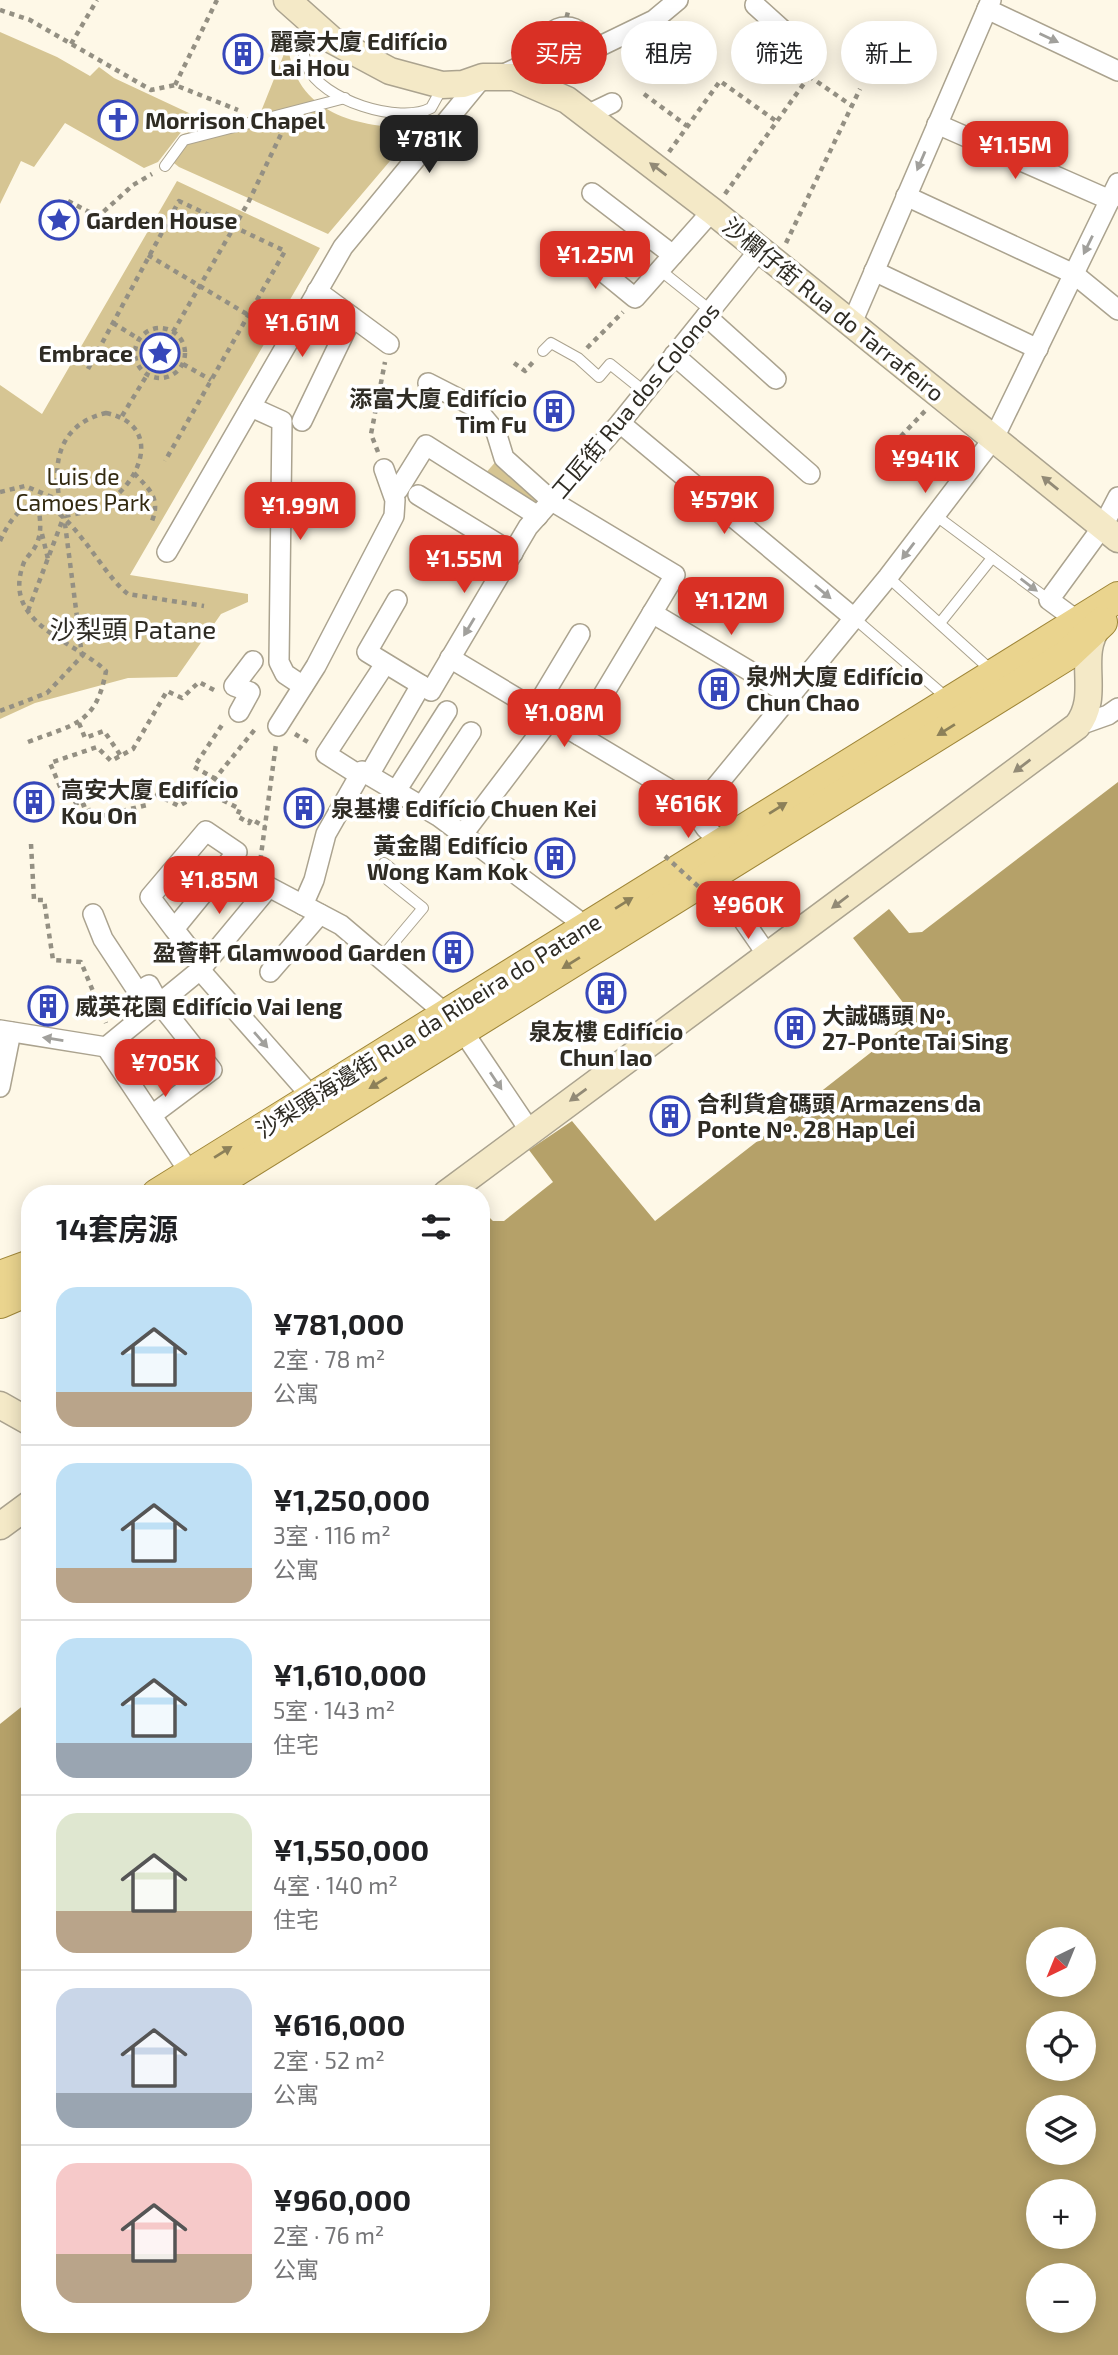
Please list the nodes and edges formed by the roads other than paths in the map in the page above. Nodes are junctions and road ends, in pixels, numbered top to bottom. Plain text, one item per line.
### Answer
1 (678, 0) edge
2 (989, 4) edge
3 (755, 5) dead end
4 (296, 9) edge
5 (773, 21) edge
6 (607, 43) edge
7 (511, 69) edge
8 (1118, 71) edge
9 (492, 77) junction
10 (442, 85) junction
11 (345, 98) junction
12 (612, 103) dead end
13 (587, 115) junction
14 (937, 124) junction
15 (165, 166) road end
16 (1114, 192) edge
17 (592, 193) dead end
18 (906, 196) junction
19 (712, 211) junction
20 (580, 253) dead end
21 (768, 256) junction
22 (667, 263) junction
23 (874, 271) junction
24 (1074, 274) junction
25 (317, 292) junction
26 (1118, 310) edge
27 (708, 313) junction
28 (352, 317) junction
29 (852, 323) junction
30 (389, 344) road end
31 (1038, 349) junction
32 (543, 351) road end
33 (674, 355) junction
34 (776, 379) dead end
35 (428, 383) dead end
36 (645, 392) junction
37 (251, 407) junction
38 (302, 421) dead end
39 (620, 423) junction
40 (994, 438) junction
41 (810, 474) dead end
42 (418, 495) dead end
43 (1118, 497) edge
44 (552, 501) junction
45 (935, 515) junction
46 (538, 516) junction
47 (1110, 533) edge
48 (167, 552) dead end
49 (513, 553) junction
50 (992, 558) junction
51 (888, 577) junction
52 (1118, 597) edge
53 (397, 600) dead end
54 (1049, 600) junction
55 (652, 613) junction
56 (854, 618) junction
57 (1099, 618) edge
58 (940, 623) junction
59 (580, 634) dead end
60 (1026, 654) junction
61 (1067, 655) junction
62 (450, 658) junction
63 (253, 661) dead end
64 (385, 664) junction
65 (995, 673) junction
66 (1089, 684) junction
67 (303, 686) junction
68 (426, 688) junction
69 (790, 695) junction
70 (1118, 698) edge
71 (950, 701) junction
72 (447, 711) dead end
73 (239, 712) dead end
74 (1113, 712) edge
75 (543, 713) junction
76 (281, 721) road end
77 (1077, 726) junction
78 (471, 732) dead end
79 (579, 735) junction
80 (363, 774) junction
81 (396, 791) junction
82 (422, 806) junction
83 (699, 807) junction
84 (463, 834) junction
85 (725, 841) junction
86 (384, 863) dead end
87 (708, 877) junction
88 (311, 909) junction
89 (93, 914) dead end
90 (587, 927) junction
91 (174, 929) junction
92 (768, 956) junction
93 (381, 958) junction
94 (201, 968) junction
95 (270, 972) dead end
96 (159, 1003) junction
97 (454, 1022) junction
98 (6, 1031) edge
99 (110, 1044) junction
100 (0, 1087) edge
101 (312, 1097) junction
102 (152, 1115) junction
103 (530, 1131) junction
104 (197, 1185) edge
105 (203, 1185) edge
106 (204, 1185) edge
107 (458, 1185) edge
108 (21, 1268) edge
109 (0, 1276) edge
110 (21, 1294) edge
111 (0, 1303) edge
112 (0, 1405) edge
113 (21, 1417) edge
114 (21, 1511) edge
115 (0, 1526) edge

1 - 6 street
2 -> 8 street
2 - 14 street
3 - 5 street
4 - 10 street
4 - 11 lane
7 - 9 street
9 - 10 street
9 - 13 street, 沙欄仔街 Rua do Tarrafeiro
9 - 25 street
10 - 11 lane
11 - 15 lane
12 - 13 street
19 -> 13 street, 沙欄仔街 Rua do Tarrafeiro
14 - 16 street
14 -> 18 street
16 -> 24 street
17 - 22 street
18 - 23 street
18 - 24 street
19 - 21 street, 沙欄仔街 Rua do Tarrafeiro
19 - 22 street
20 - 22 street
21 - 27 street, 工匠街 Rua dos Colonos
21 - 29 street, 沙欄仔街 Rua do Tarrafeiro
22 - 27 lane
23 - 29 street
23 - 31 street
24 - 26 street
24 - 31 street
25 - 28 street
25 - 37 street
27 - 33 street, 工匠街 Rua dos Colonos
27 - 34 street
28 - 30 street
28 - 38 street
29 - 40 street, 沙欄仔街 Rua do Tarrafeiro
31 - 40 street
32 - 36 lane
33 - 36 street, 工匠街 Rua dos Colonos
33 - 41 street
35 - 44 street
36 - 39 street, 工匠街 Rua dos Colonos
37 - 48 street
37 - 67 street
39 - 44 street, 工匠街 Rua dos Colonos
39 -> 56 street
40 - 45 street
47 -> 40 street, 沙欄仔街 Rua do Tarrafeiro
42 - 49 street
43 - 47 street
44 - 46 street, 工匠街 Rua dos Colonos
44 - 55 street
45 - 50 lane
45 -> 51 street
46 - 49 street, 工匠街 Rua dos Colonos
46 - 67 street
47 - 54 street
49 -> 62 street, 工匠街 Rua dos Colonos
50 -> 54 lane
50 - 58 lane
51 - 56 street
51 - 58 lane
52 - 57 main road
53 - 64 street
54 - 57 street
55 - 69 street
55 - 79 street
56 - 69 street
56 - 71 lane
57 - 60 main road
57 - 61 main road
57 - 66 street
58 - 65 lane
59 - 75 street
60 - 61 street
60 - 65 main road
61 - 66 street
61 -> 87 main road
62 - 68 street, 工匠街 Rua dos Colonos
62 - 75 street
63 - 73 street
64 - 68 street
64 - 80 street
65 - 71 main road
66 - 77 street
67 - 76 street
68 - 80 street, 工匠街 Rua dos Colonos
69 - 83 street
70 - 74 lane
85 -> 71 main road
72 - 81 street
74 - 77 street
75 - 79 street
75 - 84 street
77 -> 92 street
78 - 82 street
79 - 83 street
80 - 81 street
80 - 88 street, 工匠街 Rua dos Colonos
81 - 82 street
82 - 84 street
83 - 85 street
84 - 90 street
85 - 87 main road
86 - 93 lane
90 -> 87 main road, 沙梨頭海邊街 Rua da Ribeira do Patane
87 - 92 street
87 -> 97 main road, 沙梨頭海邊街 Rua da Ribeira do Patane
88 - 93 street
88 - 94 street
88 - 95 street, 工匠街 Rua dos Colonos
89 - 96 street
90 - 97 main road, 沙梨頭海邊街 Rua da Ribeira do Patane
91 - 91 street
91 - 94 street
92 -> 103 street
93 - 97 street
94 - 96 street
94 -> 101 street
96 - 99 street
96 - 102 street
97 - 101 main road, 沙梨頭海邊街 Rua da Ribeira do Patane
97 -> 103 street
97 -> 106 main road, 沙梨頭海邊街 Rua da Ribeira do Patane
99 -> 98 street
98 - 100 street
99 - 102 street
105 -> 101 main road, 沙梨頭海邊街 Rua da Ribeira do Patane
102 - 104 street
103 - 107 street
108 - 109 main road
110 - 111 main road
112 - 113 street
114 - 115 street

